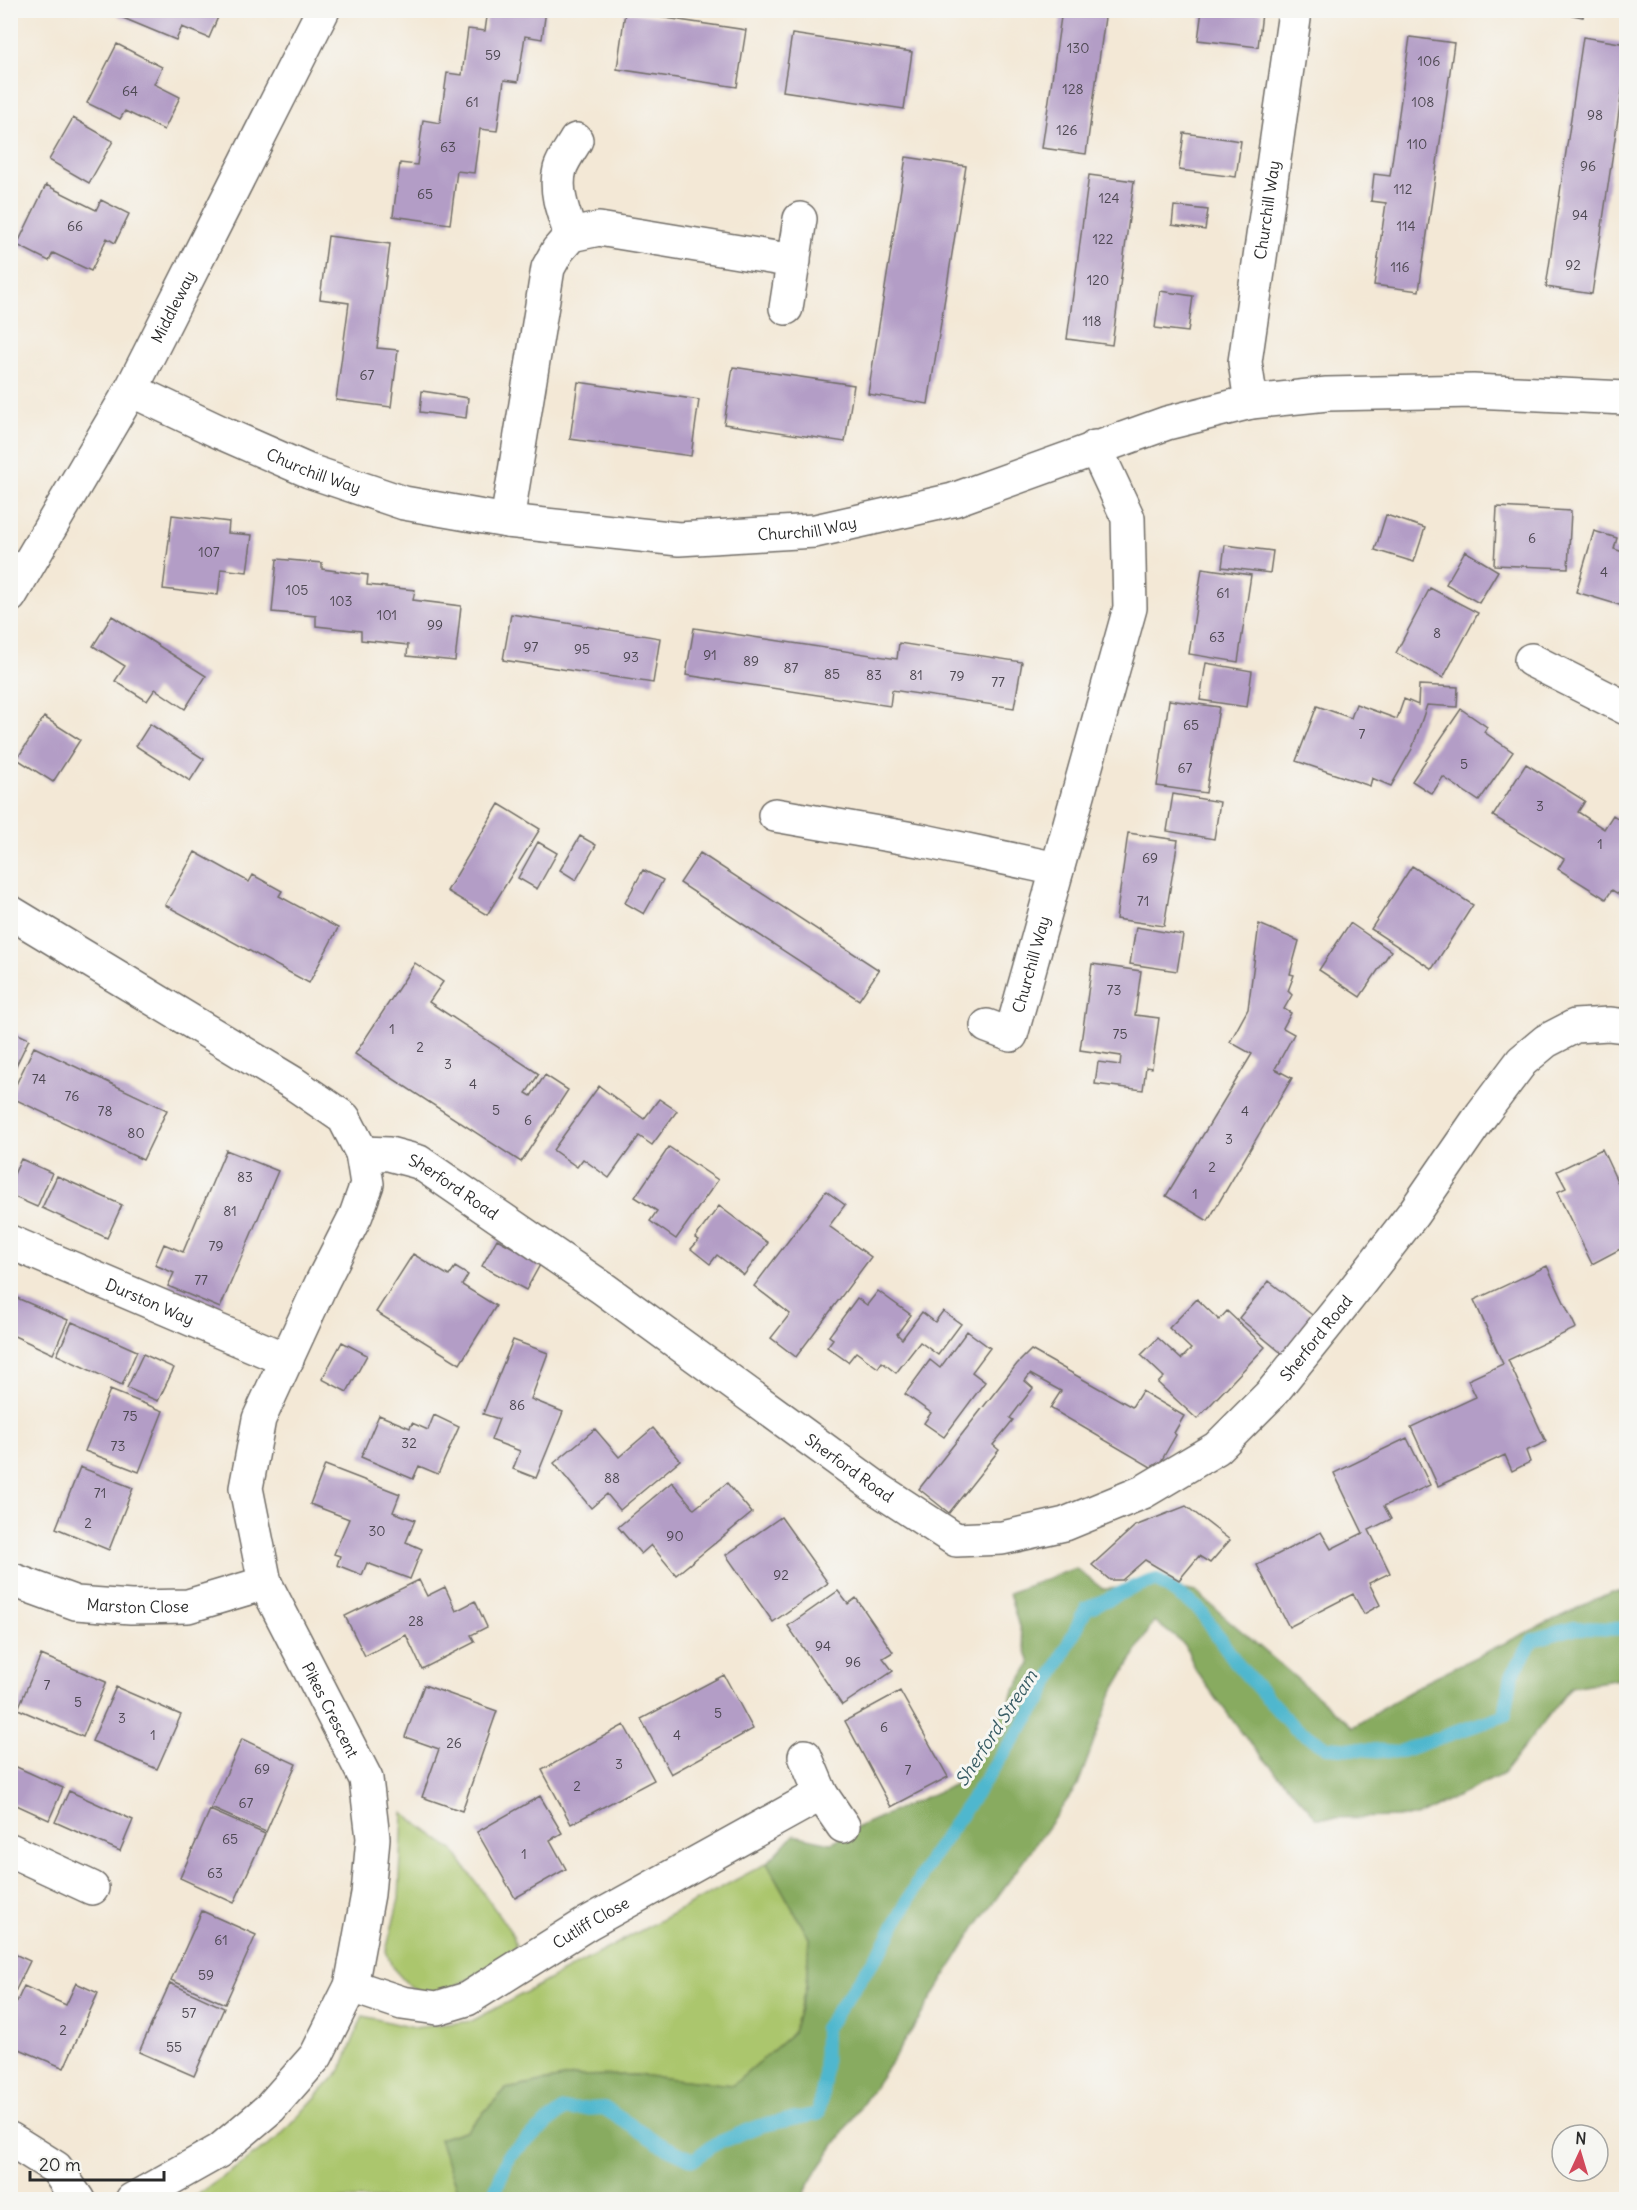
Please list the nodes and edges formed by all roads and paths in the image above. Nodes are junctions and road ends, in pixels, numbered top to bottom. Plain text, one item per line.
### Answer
1 (323, 10) edge
2 (1294, 19) dead end
3 (576, 140) dead end
4 (800, 219) dead end
5 (571, 235) junction
6 (794, 261) junction
7 (786, 308) dead end
8 (130, 390) junction
9 (1626, 398) edge
10 (1251, 402) junction
11 (1095, 447) junction
12 (507, 521) junction
13 (10, 596) edge
14 (1531, 660) dead end
15 (1626, 708) edge
16 (775, 815) dead end
17 (1057, 869) junction
18 (10, 912) edge
19 (987, 1026) dead end
20 (1626, 1026) edge
21 (362, 1153) junction
22 (10, 1242) edge
23 (287, 1360) junction
24 (10, 1579) edge
25 (265, 1583) junction
26 (805, 1756) dead end
27 (821, 1794) junction
28 (843, 1826) dead end
29 (10, 1850) edge
30 (92, 1888) dead end
31 (351, 1986) junction
32 (10, 2139) edge
33 (78, 2199) edge
34 (132, 2199) edge

1 - 8 street, Middleway
2 - 10 street, Churchill Way
3 - 5 street
4 - 6 street
5 - 6 street
5 - 12 street
6 - 7 street
8 - 12 street, Churchill Way
8 - 13 street, Middleway
9 - 10 street, Churchill Way
10 - 11 street, Churchill Way
11 - 12 street, Churchill Way
11 - 17 street, Churchill Way
14 - 15 street
16 - 17 street
17 - 19 street, Churchill Way
18 - 21 street
20 - 21 street, Sherford Road
21 - 23 street, Pikes Crescent
22 - 23 street, Durston Way
23 - 25 street, Pikes Crescent
24 - 25 street, Marston Close
25 - 31 street, Pikes Crescent
26 - 27 street
27 - 28 street
27 - 31 street, Cutliff Close
29 - 30 street
31 - 34 street, Pikes Crescent
32 - 33 street

